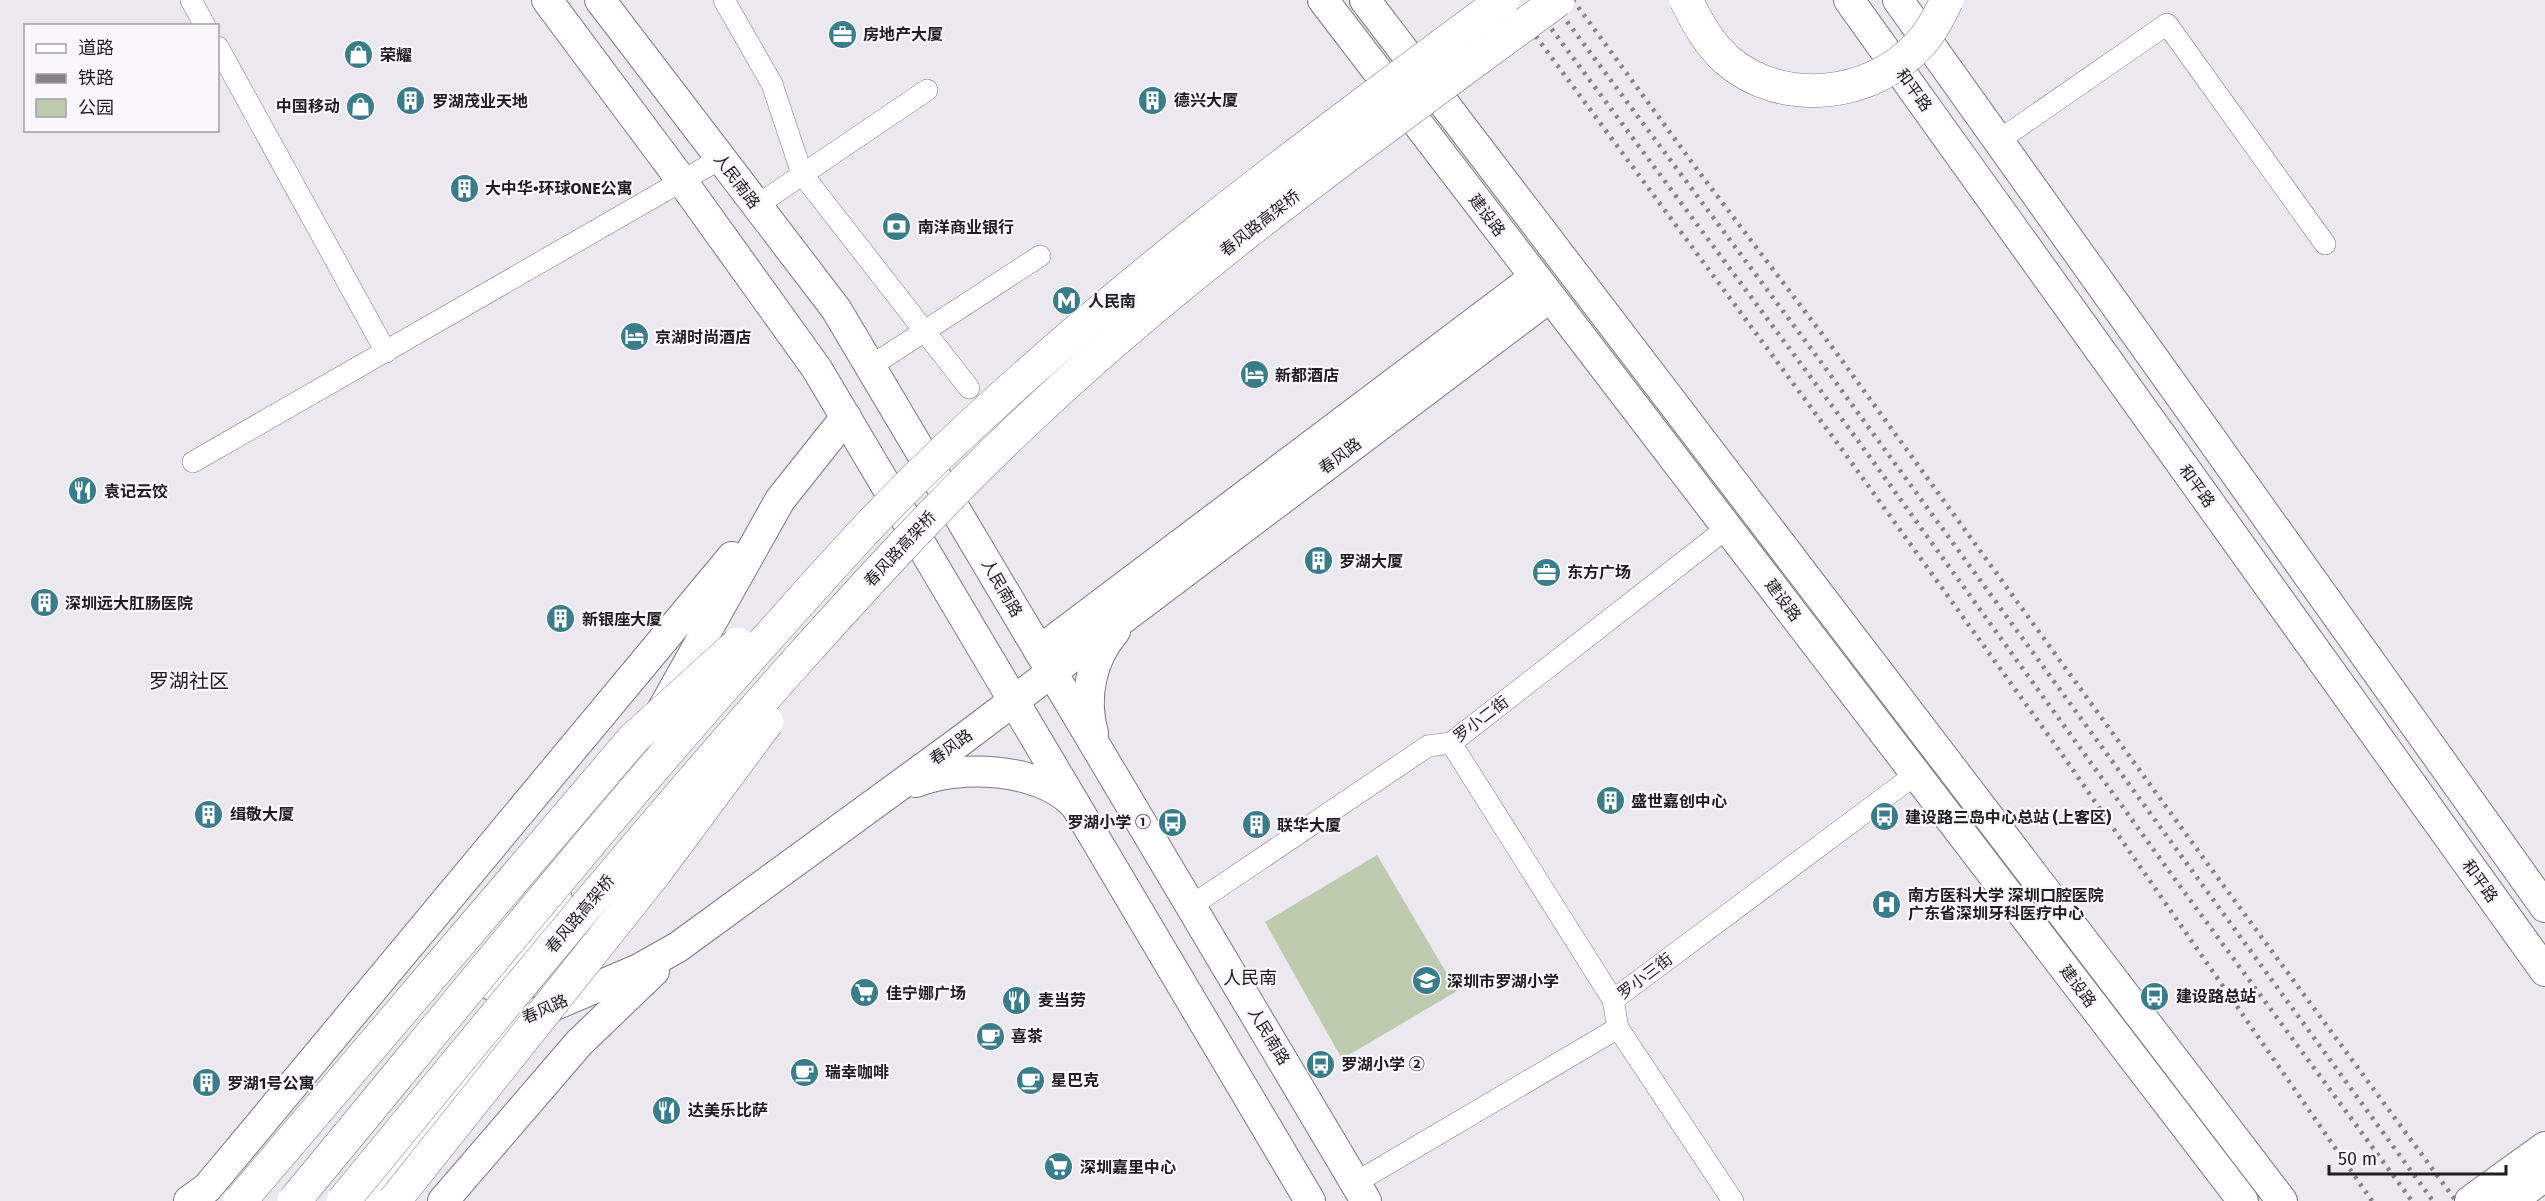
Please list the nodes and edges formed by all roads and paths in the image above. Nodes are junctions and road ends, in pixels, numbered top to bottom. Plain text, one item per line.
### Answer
1 (191, 0) edge
2 (547, 0) edge
3 (600, 0) edge
4 (724, 0) edge
5 (1323, 0) edge
6 (1365, 0) edge
7 (1503, 0) edge
8 (1558, 0) edge
9 (1686, 0) edge
10 (1849, 0) edge
11 (1898, 0) edge
12 (1947, 0) edge
13 (205, 24) edge
14 (219, 49) edge
15 (927, 90) dead end
16 (1998, 141) junction
17 (720, 159) junction
18 (802, 174) junction
19 (682, 181) junction
20 (756, 206) junction
21 (2325, 244) dead end
22 (1040, 256) dead end
23 (1543, 287) junction
24 (923, 332) junction
25 (386, 351) junction
26 (871, 366) junction
27 (969, 388) dead end
28 (846, 417) junction
29 (193, 462) dead end
30 (780, 500) junction
31 (866, 528) junction
32 (1727, 528) junction
33 (875, 575) junction
34 (1130, 614) junction
35 (1046, 661) junction
36 (1014, 701) junction
37 (1451, 743) junction
38 (1098, 747) junction
39 (1916, 774) junction
40 (891, 792) junction
41 (1076, 807) junction
42 (736, 906) junction
43 (1191, 906) junction
44 (2545, 907) edge
45 (2545, 971) edge
46 (1613, 1000) junction
47 (1617, 1028) junction
48 (2545, 1147) edge
49 (2545, 1176) edge
50 (1361, 1192) edge
51 (189, 1201) edge
52 (240, 1201) edge
53 (294, 1201) edge
54 (308, 1201) edge
55 (342, 1201) edge
56 (369, 1201) edge
57 (394, 1201) edge
58 (443, 1201) edge
59 (1310, 1201) edge
60 (1733, 1201) edge
61 (2243, 1201) edge
62 (2282, 1201) edge
63 (2470, 1201) edge
64 (2511, 1201) edge

1 - 13 street
2 - 19 main road
3 - 17 main road, 人民南路
4 - 18 street
5 - 23 main road, 建设路
6 - 62 main road, 建设路
7 - 31 highway, 春风路高架桥, bridge
8 - 33 highway, 春风路高架桥, bridge
9 - 12 highway, bridge
10 - 45 main road, 和平路
11 - 16 main road
14 - 25 street
15 - 18 street
16 - 21 street
16 - 44 main road
17 - 19 street
17 - 20 main road, 人民南路
18 - 20 street
18 - 24 street
19 - 25 street
19 - 28 main road
20 - 26 main road, 人民南路
22 - 24 street
23 - 32 main road, 建设路
23 - 34 main road, 春风路
23 - 35 main road, 春风路
24 - 26 street
24 - 27 street
25 - 29 street
26 - 35 main road, 人民南路
28 - 30 main road
28 - 36 main road
30 - 51 main road
30 - 54 main road
31 - 52 highway, bridge
31 - 53 highway, 春风路高架桥, bridge
32 - 37 street, 罗小二街
32 - 39 main road, 建设路
33 - 55 highway, 春风路高架桥, bridge
33 - 57 highway, bridge
34 - 35 main road, 春风路
34 - 38 main road
35 - 36 main road, 春风路
35 - 38 main road, 人民南路
36 - 40 main road, 春风路
36 - 41 main road
37 - 43 street, 罗小二街
37 - 46 street
38 - 43 main road, 人民南路
39 - 46 street, 罗小三街
39 - 61 main road, 建设路
40 - 41 main road
40 - 42 main road, 春风路
41 - 59 main road
42 - 56 main road, 春风路
42 - 58 main road
43 - 50 main road, 人民南路
46 - 47 street, 罗小三街
47 - 50 street
47 - 60 street
48 - 63 main road
49 - 64 main road

